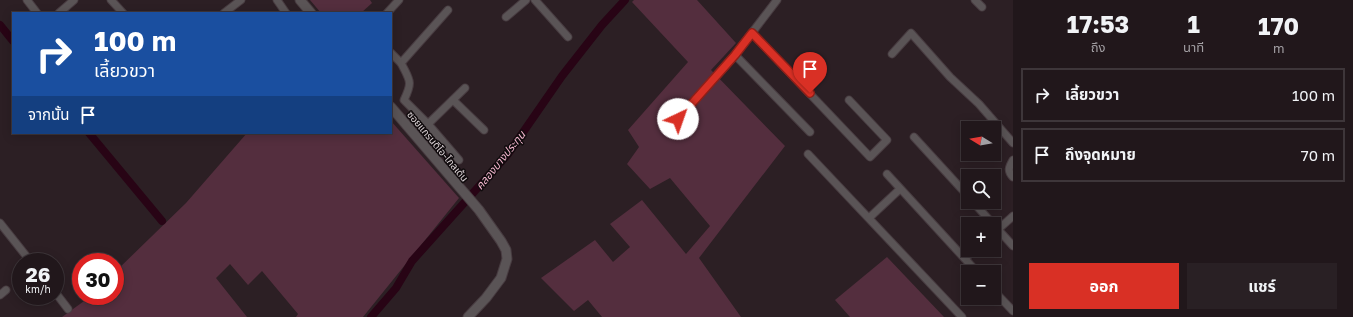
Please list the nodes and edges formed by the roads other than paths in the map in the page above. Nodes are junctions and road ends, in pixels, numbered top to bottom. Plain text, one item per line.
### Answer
1 (27, 0) edge
2 (74, 0) edge
3 (111, 0) edge
4 (241, 0) edge
5 (277, 0) edge
6 (300, 0) edge
7 (399, 0) edge
8 (526, 0) edge
9 (535, 0) edge
10 (777, 0) edge
11 (975, 0) edge
12 (982, 7) dead end
13 (448, 10) dead end
14 (37, 12) edge
15 (60, 12) edge
16 (122, 12) edge
17 (225, 12) edge
18 (285, 12) edge
19 (310, 12) edge
20 (388, 12) edge
21 (506, 17) dead end
22 (752, 33) junction
23 (568, 37) dead end
24 (392, 54) edge
25 (892, 54) dead end
26 (735, 55) junction
27 (401, 63) junction
28 (465, 88) dead end
29 (453, 100) junction
30 (849, 100) dead end
31 (392, 108) edge
32 (678, 119) dead end
33 (428, 124) junction
34 (484, 130) dead end
35 (810, 132) dead end
36 (914, 136) dead end
37 (1013, 143) edge
38 (808, 154) dead end
39 (459, 160) dead end
40 (1013, 160) edge
41 (887, 174) dead end
42 (1013, 177) edge
43 (961, 188) edge
44 (900, 189) junction
45 (979, 209) edge
46 (1013, 216) edge
47 (986, 217) edge
48 (869, 218) junction
49 (0, 223) edge
50 (1001, 224) edge
51 (1001, 234) edge
52 (1013, 246) edge
53 (24, 253) edge
54 (965, 258) joint
55 (971, 265) edge
56 (1001, 298) edge
57 (64, 304) edge
58 (68, 309) dead end
59 (1013, 311) edge
60 (468, 317) edge
61 (962, 317) edge

1 - 14 street
2 - 15 street
3 - 16 street
4 - 17 street
5 - 18 street
6 - 19 street
7 - 20 street
8 - 21 street
9 - 23 street
10 - 22 street
11 - 12 street
13 - 27 street
22 - 26 street
22 - 30 street
24 - 27 street
25 - 37 street
26 - 32 street
26 - 35 street
27 - 33 street
28 - 29 street
29 - 33 street
29 - 34 street
31 - 60 street, ซอยแกรนดิโอ-โกลเด้น
33 - 39 street
36 - 43 street
38 - 48 street
40 - 42 street
41 - 44 street
44 - 48 street
44 - 54 street
45 - 47 street
46 - 50 street
48 - 61 street
49 - 53 street
51 - 52 street
54 - 55 street
56 - 59 street
57 - 58 street

